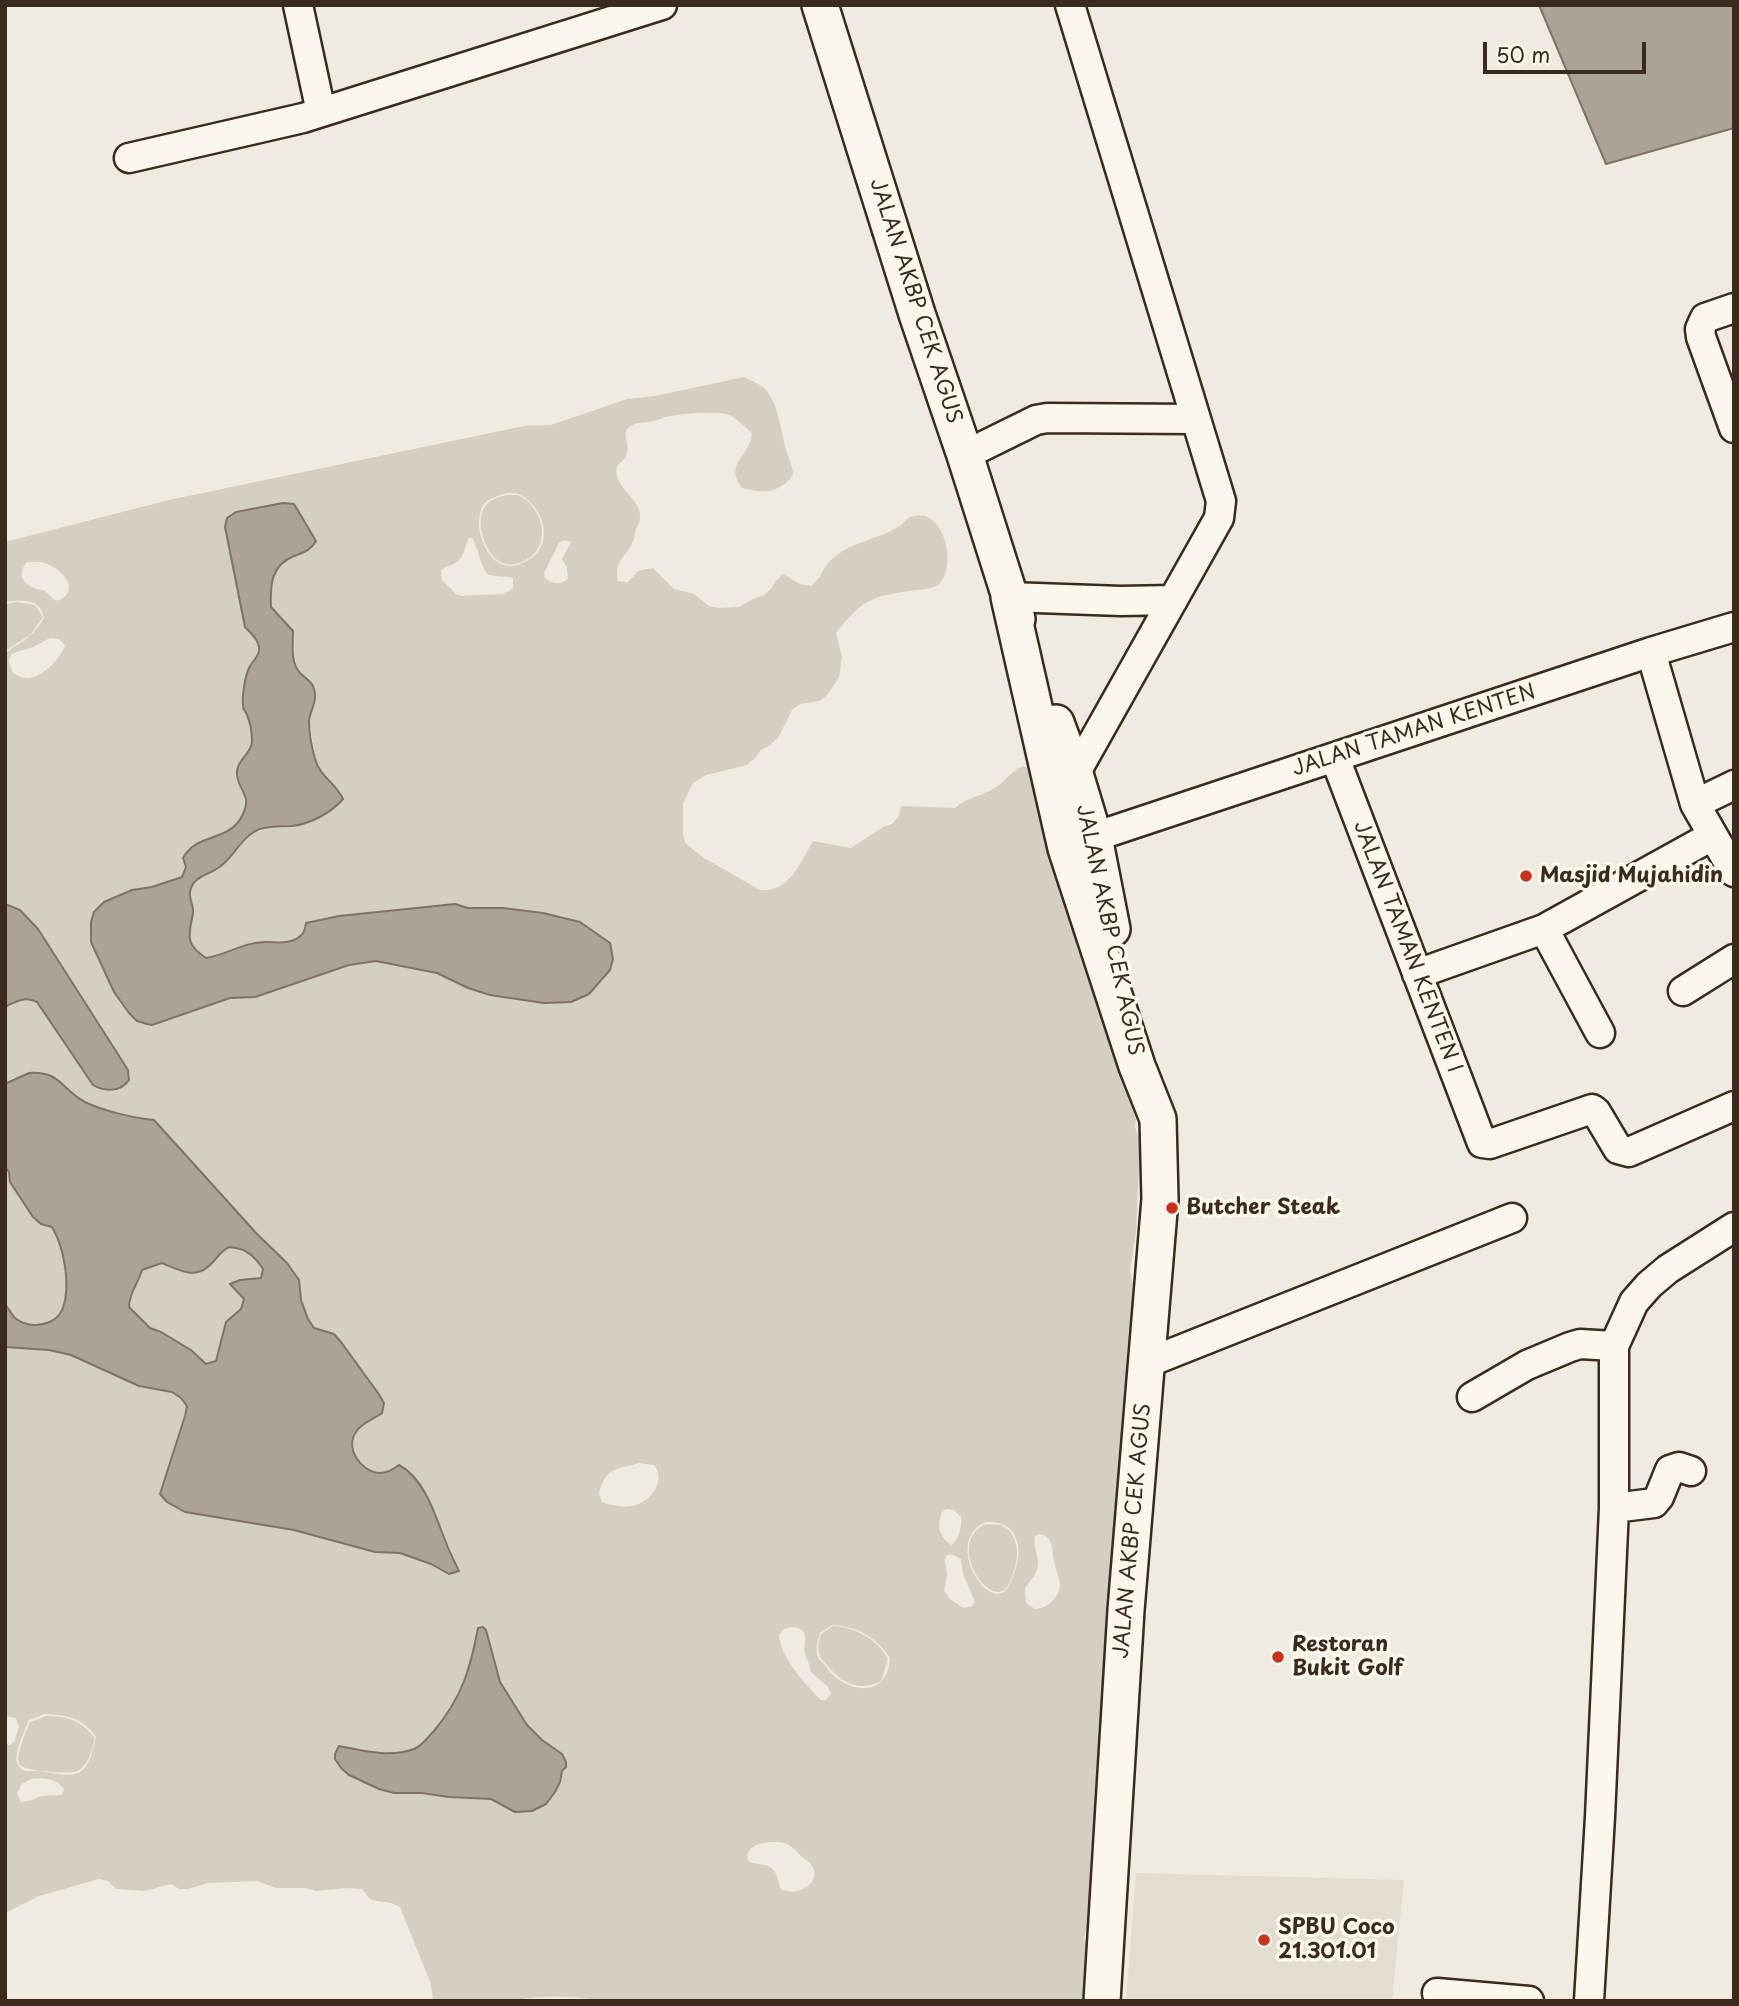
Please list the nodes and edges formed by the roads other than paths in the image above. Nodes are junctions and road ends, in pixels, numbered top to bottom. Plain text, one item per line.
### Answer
1 (298, 5) edge
2 (662, 5) edge
3 (820, 5) edge
4 (1070, 5) edge
5 (321, 112) junction
6 (129, 159) dead end
7 (1734, 308) edge
8 (1196, 419) junction
9 (1734, 428) edge
10 (965, 455) junction
11 (1009, 597) junction
12 (1173, 600) junction
13 (1734, 627) edge
14 (1651, 652) junction
15 (1335, 758) junction
16 (1075, 774) junction
17 (1734, 785) edge
18 (1695, 804) junction
19 (1713, 836) junction
20 (1094, 837) junction
21 (1734, 873) edge
22 (1544, 929) junction
23 (1734, 959) edge
24 (1417, 974) junction
25 (1683, 991) dead end
26 (1600, 1033) dead end
27 (1138, 1066) junction
28 (1734, 1106) edge
29 (1512, 1218) dead end
30 (1734, 1227) edge
31 (1614, 1346) junction
32 (1147, 1363) junction
33 (1472, 1397) dead end
34 (1690, 1471) dead end
35 (1614, 1508) junction
36 (1437, 1993) dead end
37 (1102, 2001) edge
38 (1529, 2001) edge
39 (1589, 2001) edge

1 - 5 street
2 - 5 street
3 - 10 main road, JALAN AKBP CEK AGUS
4 - 8 street
5 - 6 street
7 - 9 street
8 - 10 street
8 - 12 street
10 - 11 main road, JALAN AKBP CEK AGUS
11 - 12 street
11 - 16 main road, JALAN AKBP CEK AGUS
11 - 27 main road, JALAN AKBP CEK AGUS
12 - 16 street
13 - 14 street, JALAN TAMAN KENTEN
14 - 15 street, JALAN TAMAN KENTEN
14 - 18 street
15 - 20 street, JALAN TAMAN KENTEN
15 - 24 street, JALAN TAMAN KENTEN I
16 - 20 main road, JALAN AKBP CEK AGUS
17 - 18 street
18 - 19 street
19 - 21 street
19 - 22 street
20 - 27 main road, JALAN AKBP CEK AGUS
22 - 24 street
22 - 26 street
23 - 25 street
24 - 28 street, JALAN TAMAN KENTEN I
27 - 32 main road, JALAN AKBP CEK AGUS
29 - 32 street
30 - 31 street
31 - 33 street
31 - 35 street
32 - 37 main road, JALAN AKBP CEK AGUS
34 - 35 street
35 - 39 street
36 - 38 street

